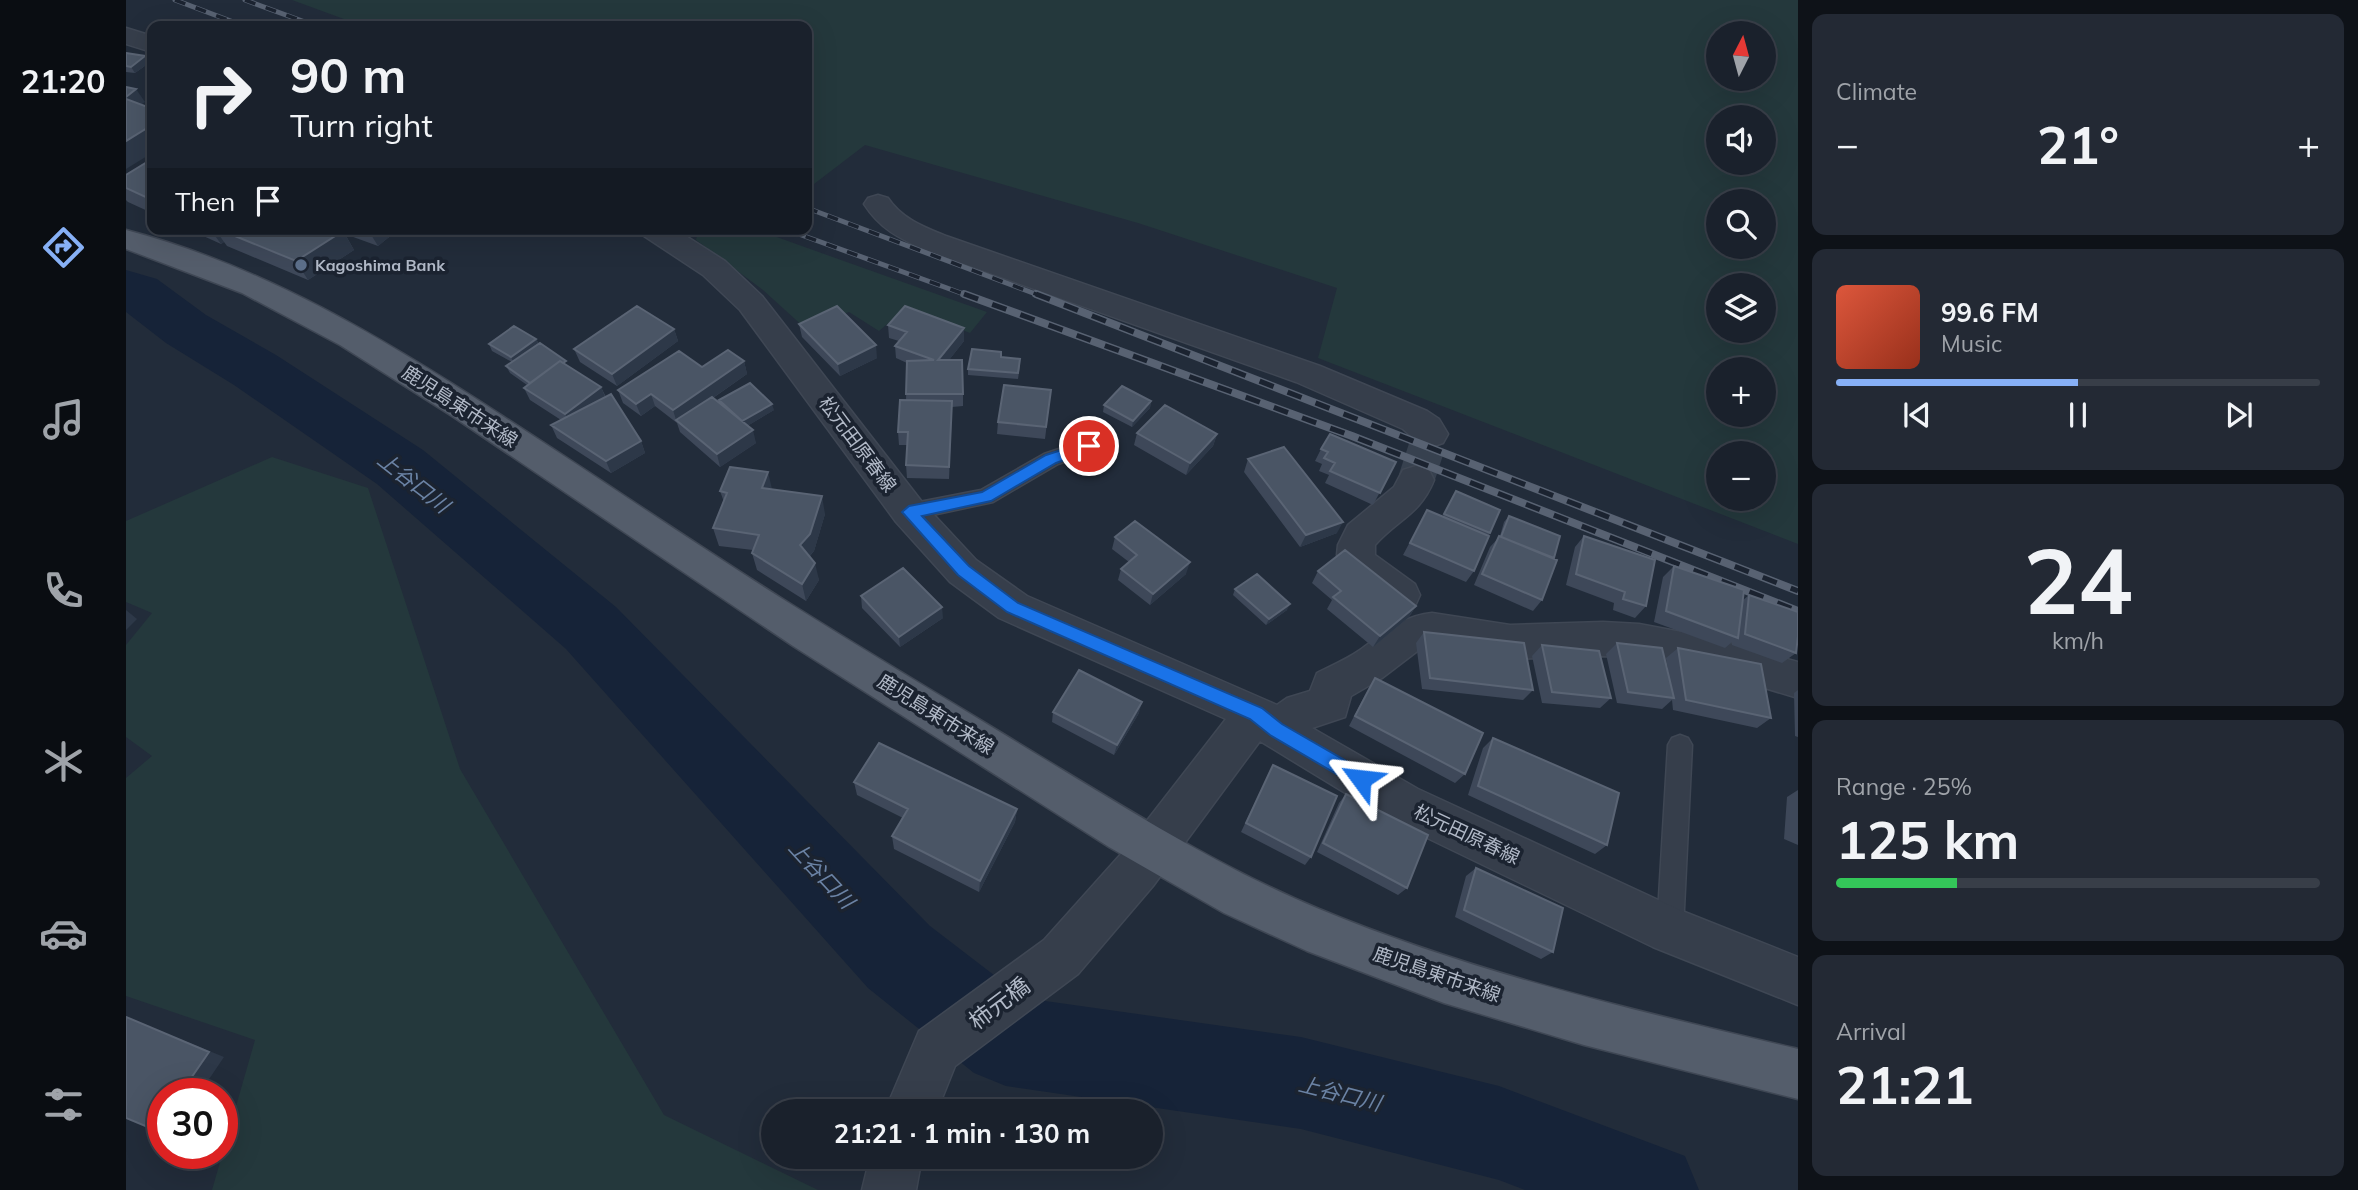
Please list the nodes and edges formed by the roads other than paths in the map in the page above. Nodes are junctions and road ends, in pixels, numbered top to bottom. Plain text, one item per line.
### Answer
1 (126, 36) edge
2 (147, 42) edge
3 (878, 204) dead end
4 (663, 235) edge
5 (126, 239) edge
6 (1431, 434) dead end
7 (1089, 446) dead end
8 (1416, 480) tunnel mouth
9 (909, 512) junction
10 (1437, 631) junction
11 (1798, 680) edge
12 (1266, 721) junction
13 (1681, 745) dead end
14 (1152, 849) junction
15 (1670, 930) junction
16 (1798, 981) edge
17 (1798, 1074) edge
18 (916, 1099) edge
19 (893, 1169) edge
20 (889, 1190) edge

1 - 2 street
3 - 6 street
4 - 9 street, 松元田原春線
5 - 14 main road, 鹿児島東市来線
7 - 9 lane
8 - 10 street
9 - 12 street, 松元田原春線
10 - 11 street
10 - 12 street, 柿元橋
12 - 14 street, 柿元橋
12 - 15 street, 松元田原春線
13 - 15 lane
14 - 17 main road, 鹿児島東市来線
14 - 18 street, 柿元橋
15 - 16 street, 松元田原春線
19 - 20 street

